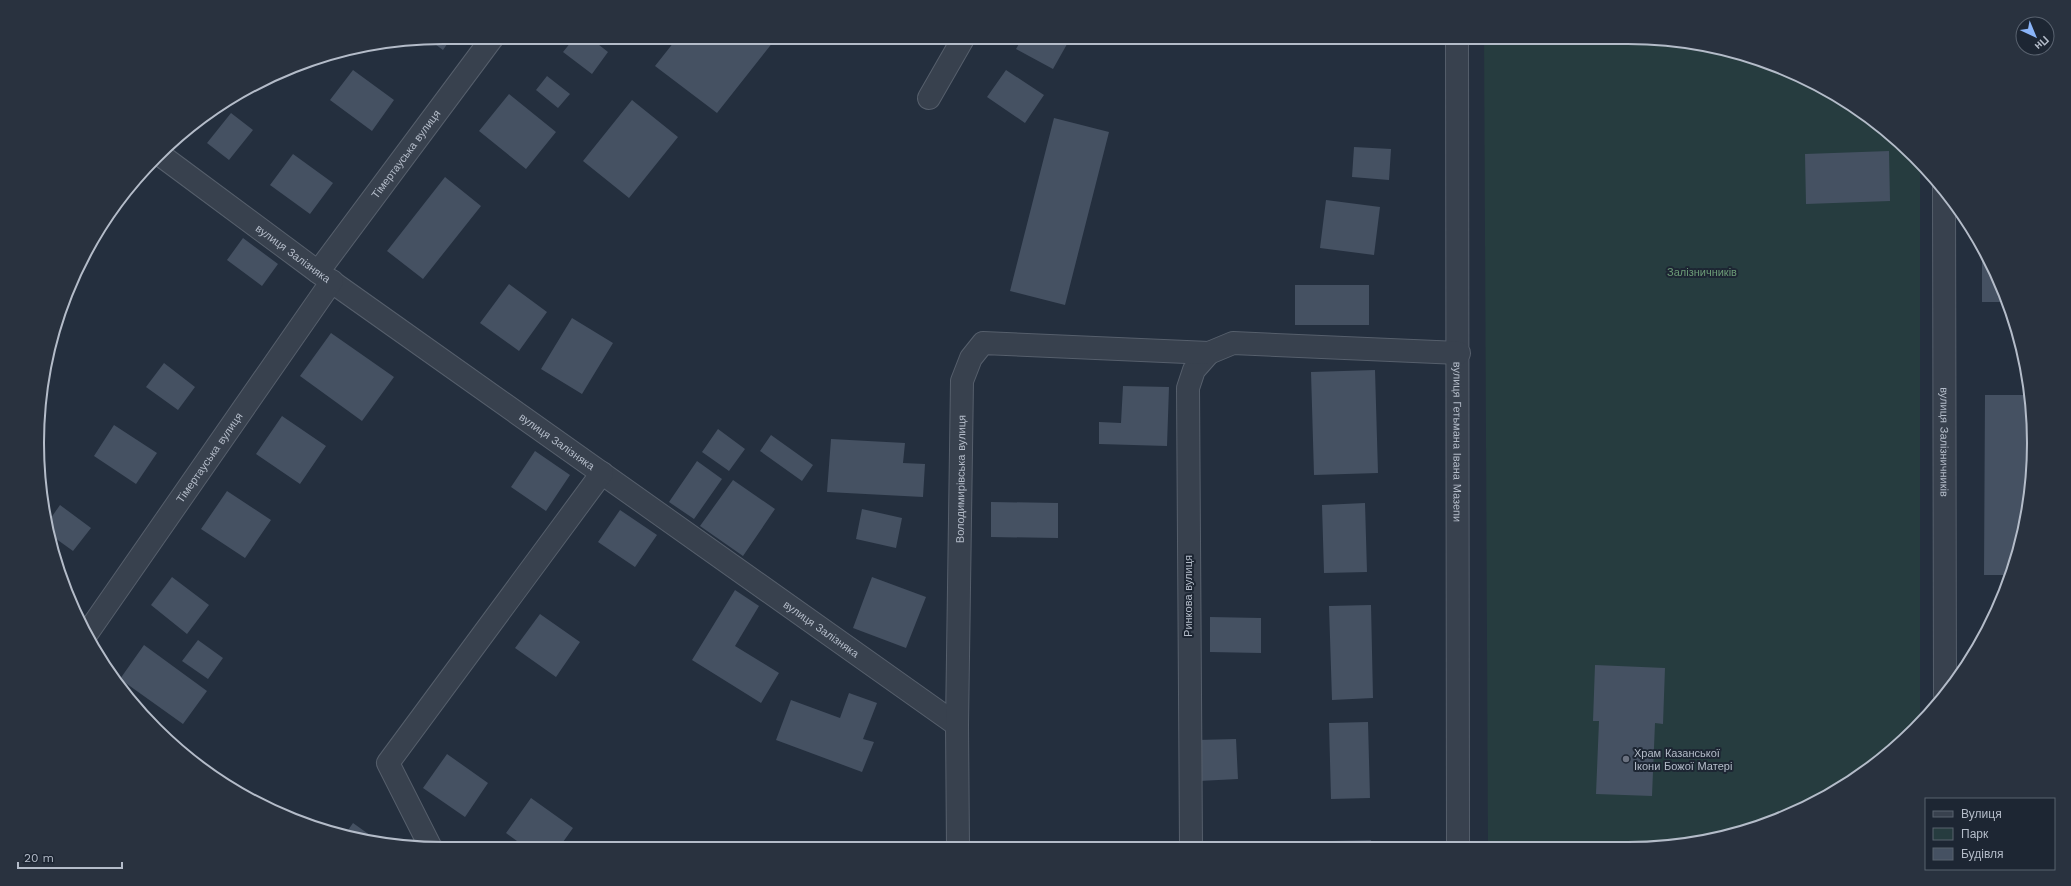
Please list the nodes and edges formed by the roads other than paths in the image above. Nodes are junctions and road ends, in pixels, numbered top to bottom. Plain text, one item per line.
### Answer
1 (488, 44) edge
2 (960, 44) edge
3 (1457, 44) edge
4 (929, 98) dead end
5 (164, 158) edge
6 (1944, 199) edge
7 (325, 276) junction
8 (1209, 353) junction
9 (1459, 353) junction
10 (602, 473) junction
11 (90, 629) edge
12 (1945, 686) edge
13 (958, 725) junction
14 (428, 841) edge
15 (958, 842) edge
16 (1191, 842) edge
17 (1458, 842) edge

1 - 7 street, Тімертауська вулиця
2 - 4 street
3 - 9 street, вулиця Гетьмана Івана Мазепи
5 - 7 street, вулиця Залізняка
6 - 12 street, вулиця Залізничників
7 - 10 street, вулиця Залізняка
7 - 11 street, Тімертауська вулиця
8 - 9 street
8 - 13 street, Володимирівська вулиця
8 - 16 street, Ринкова вулиця
9 - 17 street, вулиця Гетьмана Івана Мазепи
10 - 13 street, вулиця Залізняка
10 - 14 street
13 - 15 street, Володимирівська вулиця

